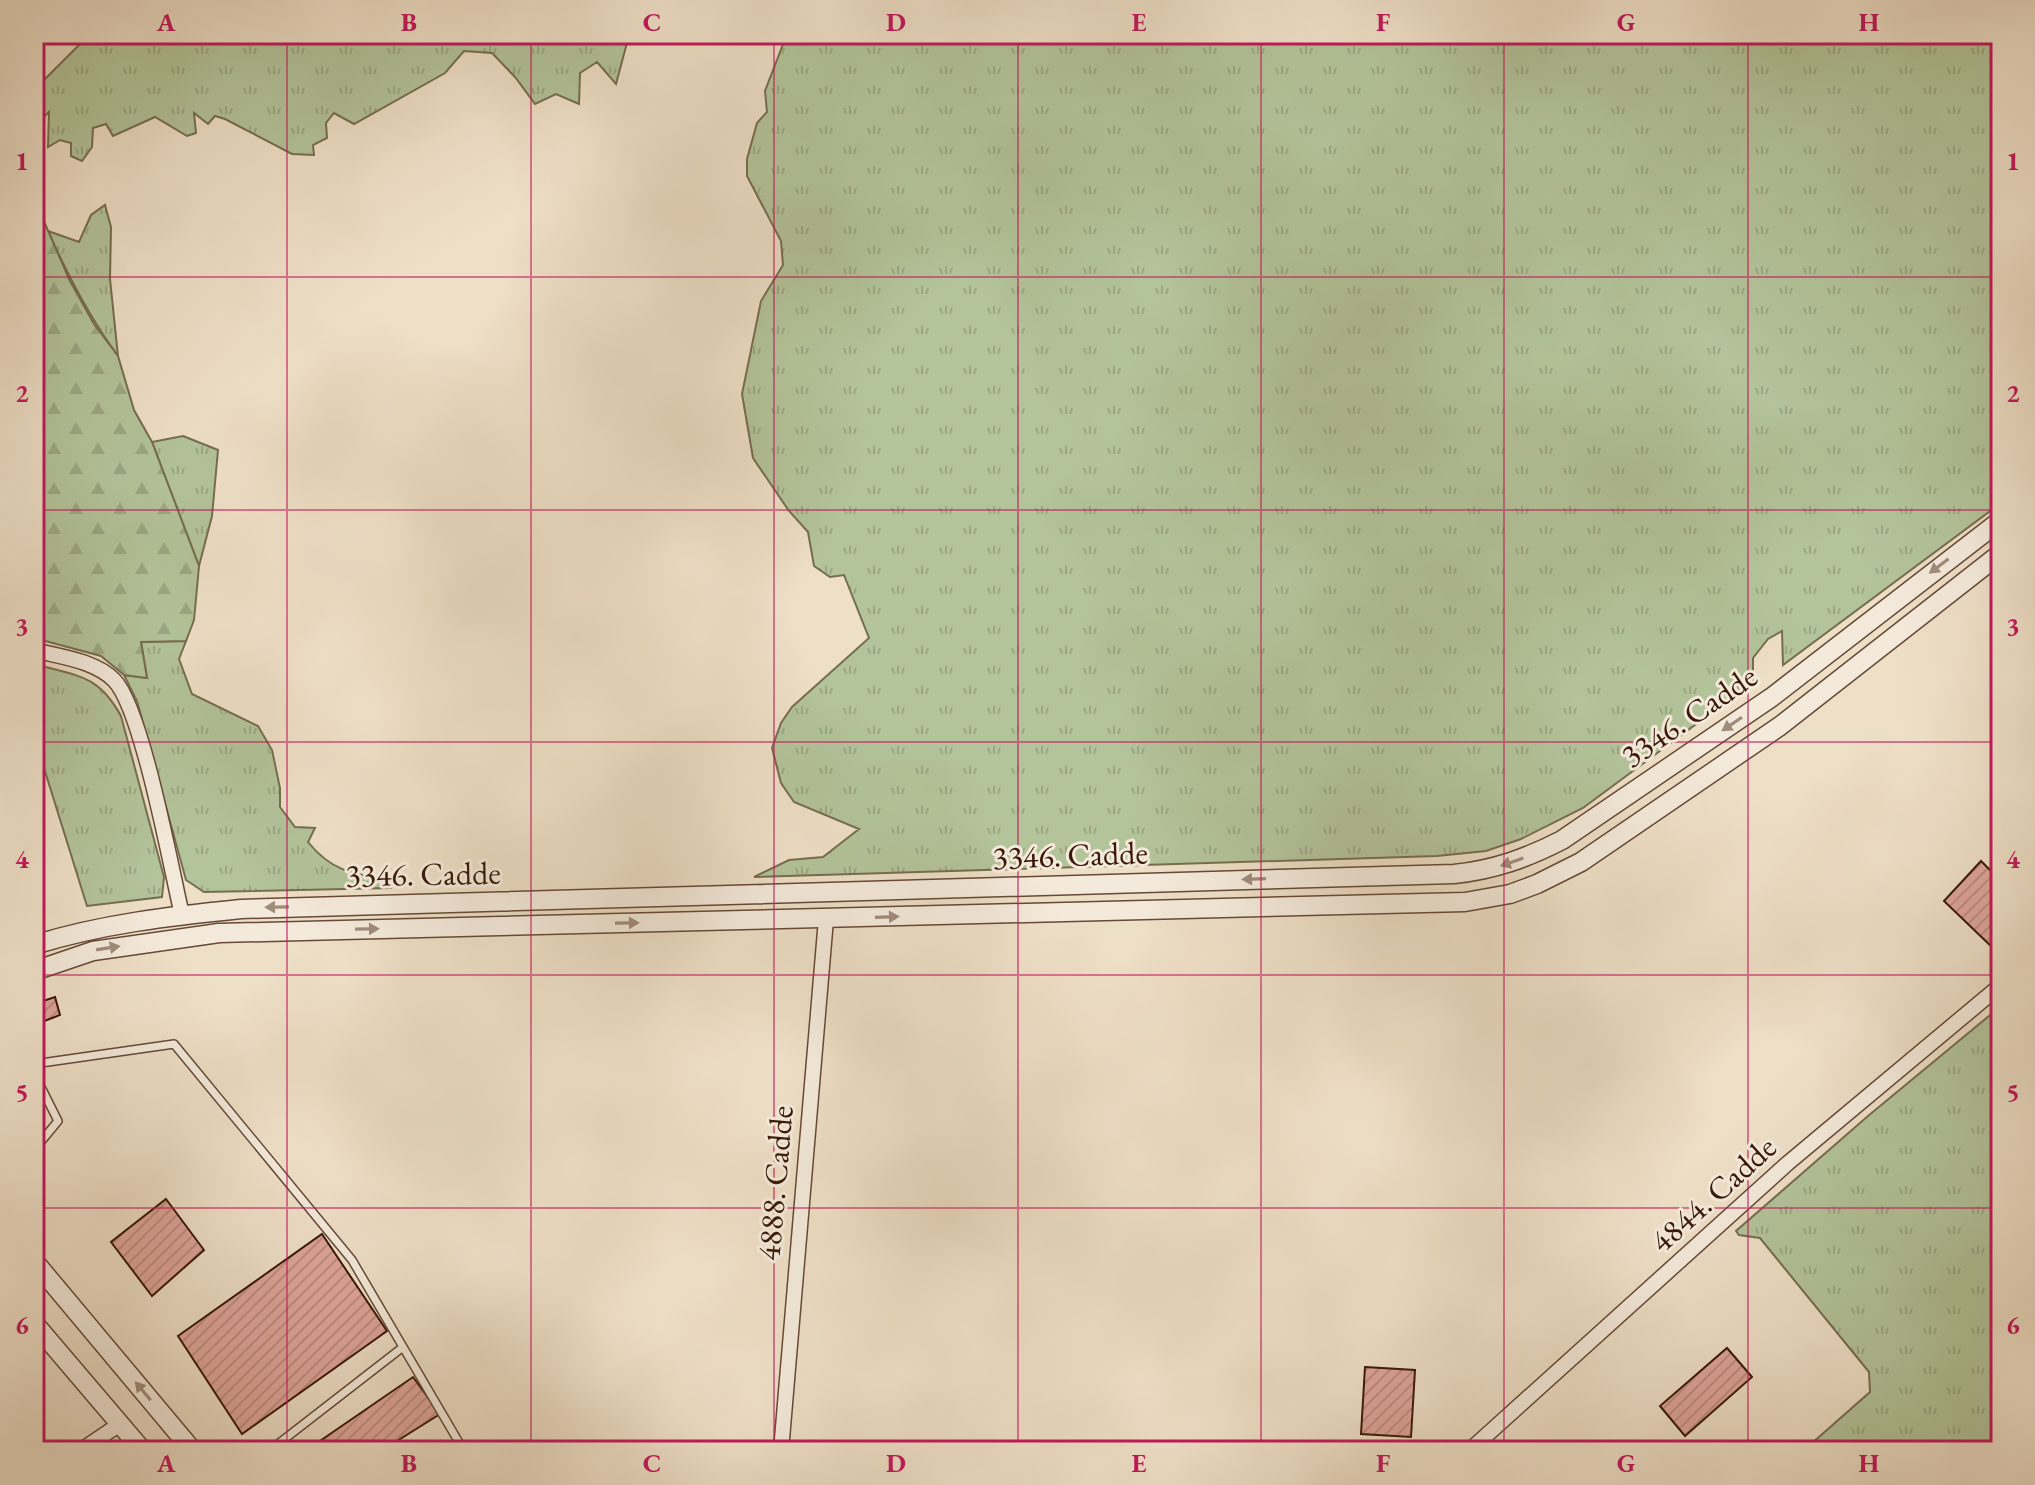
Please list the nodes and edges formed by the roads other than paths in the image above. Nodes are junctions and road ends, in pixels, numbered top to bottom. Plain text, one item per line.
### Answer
1 (42, 34) edge
2 (34, 59) edge
3 (2001, 520) edge
4 (2001, 553) edge
5 (34, 650) edge
6 (182, 915) junction
7 (826, 919) junction
8 (34, 945) edge
9 (34, 971) edge
10 (2001, 985) edge
11 (34, 1064) edge
12 (34, 1073) edge
13 (34, 1150) edge
14 (34, 1261) edge
15 (34, 1323) edge
16 (403, 1347) junction
17 (120, 1424) junction
18 (80, 1451) edge
19 (143, 1451) edge
20 (193, 1451) edge
21 (269, 1451) edge
22 (464, 1451) edge
23 (781, 1451) edge
24 (1469, 1451) edge

1 - 2 lane
3 -> 6 street, 3346. Cadde
7 -> 4 street, 3346. Cadde
5 - 6 street
6 - 8 street, 3346. Cadde
9 -> 7 street, 3346. Cadde
7 - 23 street, 4888. Cadde
10 - 24 street, 4844. Cadde
11 - 16 lane
12 - 13 lane
20 -> 14 street
15 - 17 street
16 - 21 lane
16 - 22 lane
17 - 18 street
17 - 19 street

